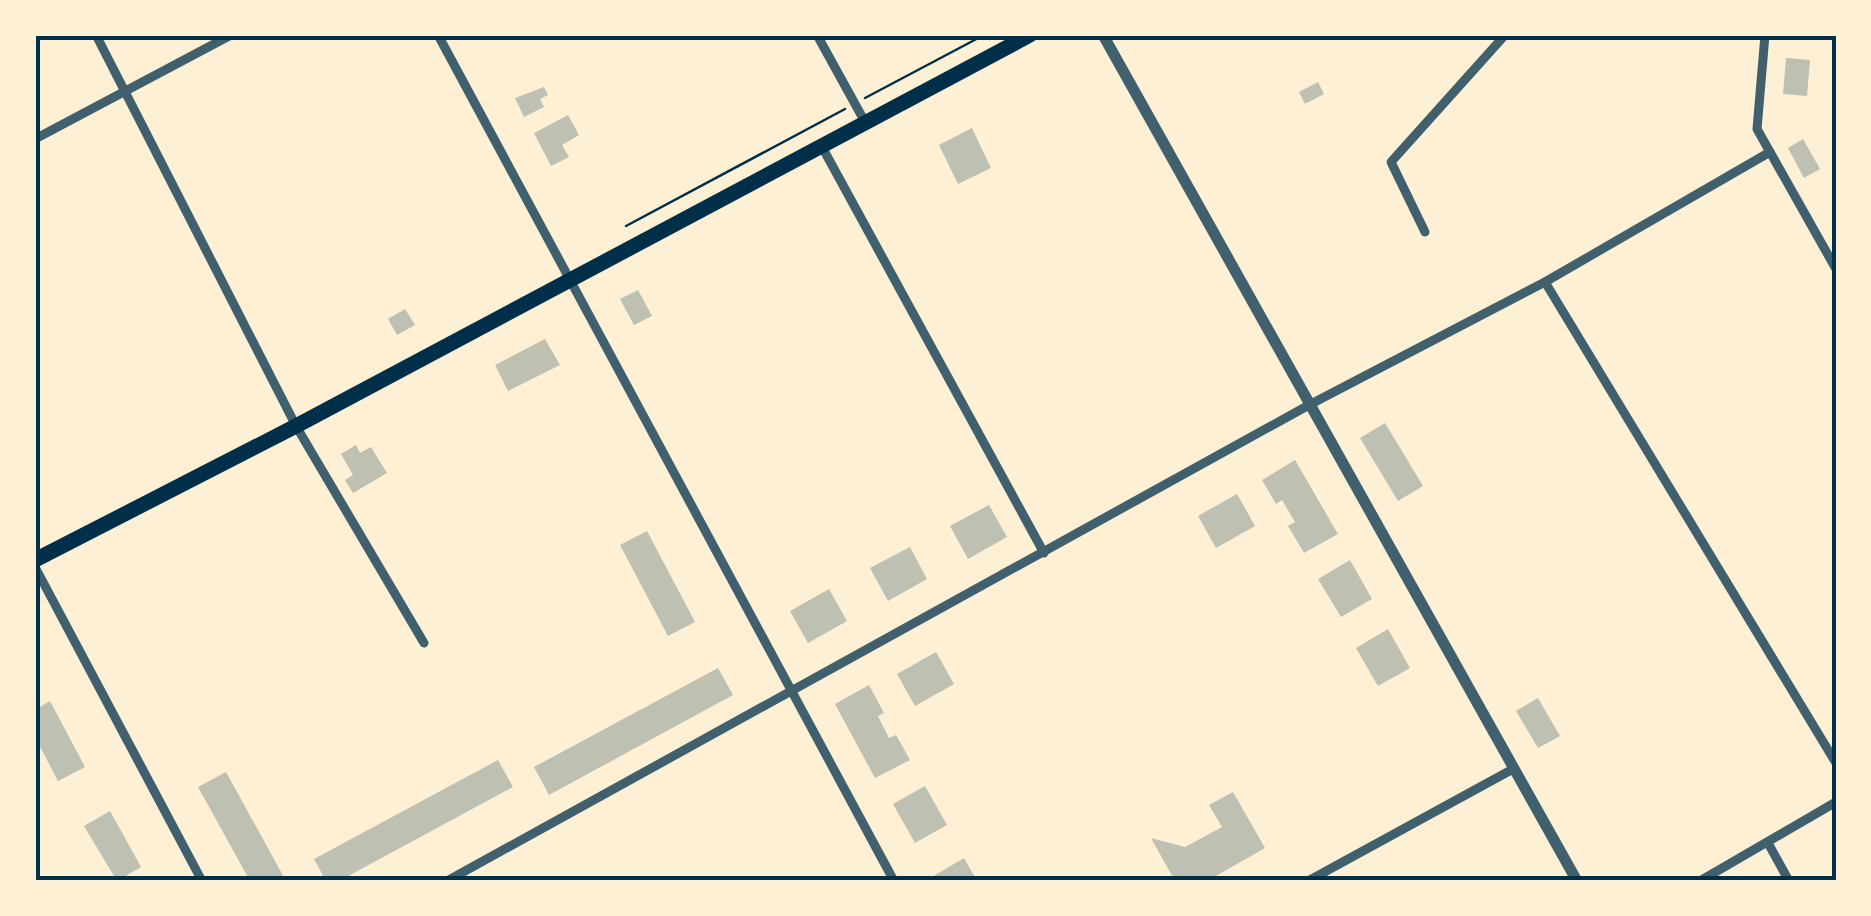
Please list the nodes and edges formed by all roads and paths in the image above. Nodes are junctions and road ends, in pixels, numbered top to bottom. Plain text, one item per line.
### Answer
1 (96, 35) edge
2 (230, 35) edge
3 (438, 35) edge
4 (817, 35) edge
5 (984, 35) edge
6 (1030, 35) edge
7 (1103, 35) edge
8 (1505, 35) edge
9 (1765, 35) edge
10 (125, 91) junction
11 (855, 104) junction
12 (865, 122) junction
13 (35, 139) edge
14 (820, 145) junction
15 (1770, 152) junction
16 (626, 226) dead end
17 (1425, 232) dead end
18 (1836, 269) edge
19 (567, 281) junction
20 (1544, 282) junction
21 (1309, 405) junction
22 (296, 426) junction
23 (1044, 552) junction
24 (35, 563) edge
25 (424, 643) dead end
26 (791, 692) junction
27 (1836, 763) edge
28 (1513, 769) junction
29 (1836, 802) edge
30 (1768, 843) junction
31 (202, 881) edge
32 (446, 881) edge
33 (894, 881) edge
34 (1308, 881) edge
35 (1578, 881) edge
36 (1700, 881) edge
37 (1789, 881) edge

1 - 10 street
2 - 10 street
3 - 19 street
4 - 11 street
5 - 11 path
6 - 12 main road
7 - 21 street
8 - 17 street
9 - 15 street
10 - 13 street
10 - 22 street
11 - 12 street
11 - 16 path
12 - 14 main road
14 - 19 main road
14 - 23 street
15 - 18 street
15 - 20 street
19 - 22 main road
19 - 26 street
20 - 21 street
20 - 27 street
21 - 23 street
21 - 28 street
22 - 24 main road
22 - 25 street
23 - 26 street
24 - 31 street
26 - 32 street
26 - 33 street
28 - 34 street
28 - 35 street
29 - 30 street
30 - 36 street
30 - 37 street

